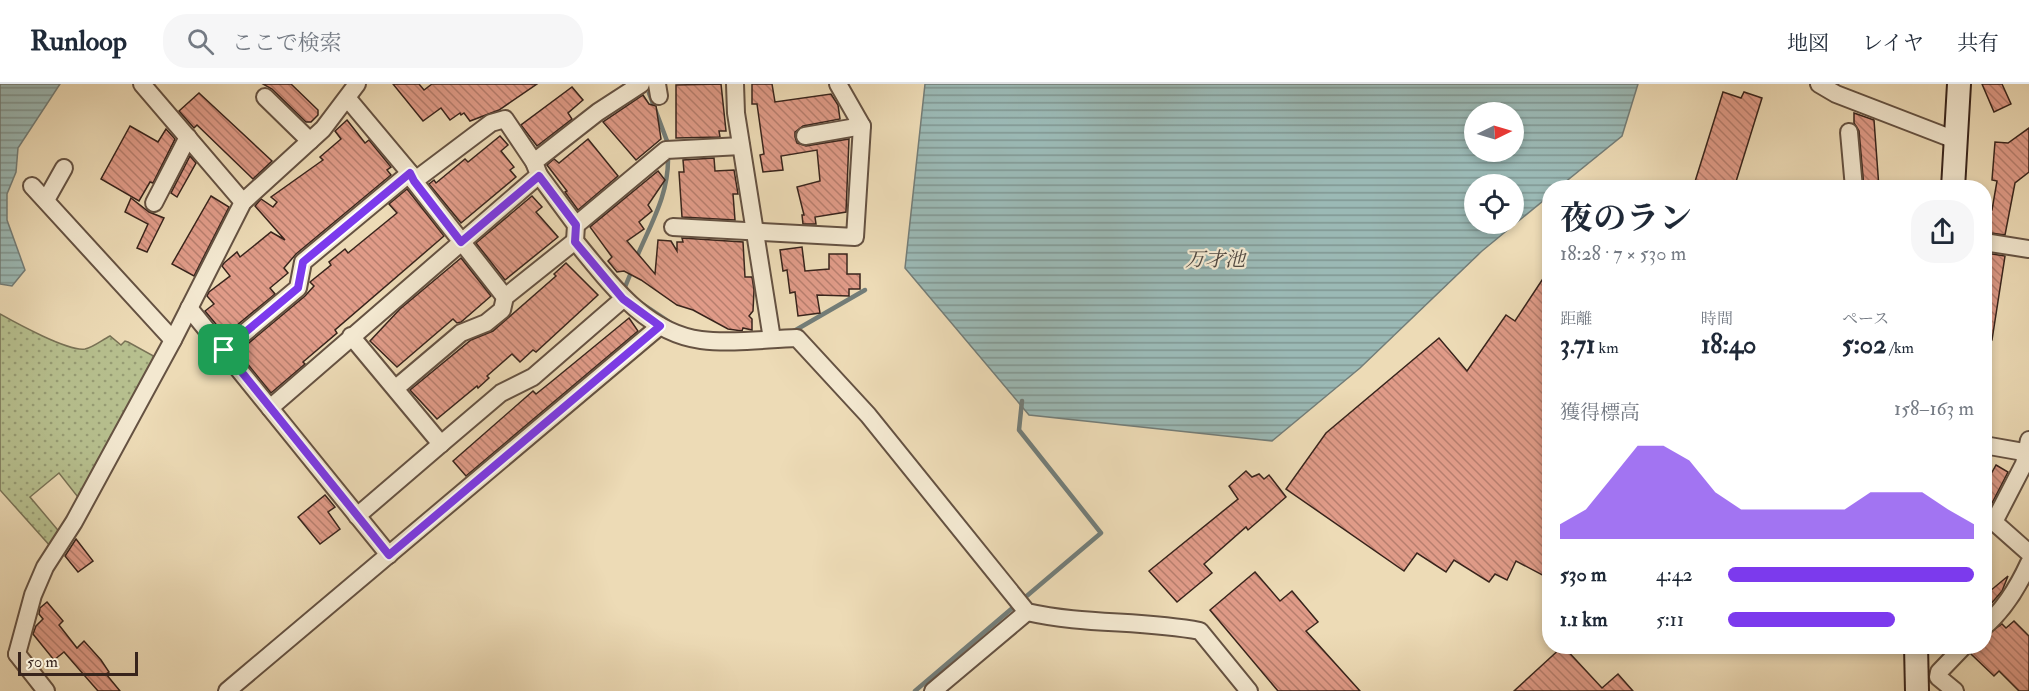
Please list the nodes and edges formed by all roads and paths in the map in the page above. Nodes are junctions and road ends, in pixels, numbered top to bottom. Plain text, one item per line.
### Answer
1 (142, 84) edge
2 (357, 84) edge
3 (641, 84) edge
4 (735, 84) edge
5 (838, 84) edge
6 (1819, 84) edge
7 (1959, 84) edge
8 (265, 97) dead end
9 (348, 99) junction
10 (862, 126) junction
11 (1849, 132) dead end
12 (805, 136) dead end
13 (188, 137) junction
14 (310, 141) junction
15 (1958, 141) junction
16 (741, 146) junction
17 (64, 168) dead end
18 (536, 169) junction
19 (412, 177) junction
20 (1853, 180) edge
21 (1954, 180) edge
22 (32, 186) dead end
23 (46, 200) junction
24 (243, 202) junction
25 (153, 203) dead end
26 (673, 227) dead end
27 (755, 232) junction
28 (575, 233) junction
29 (461, 242) junction
30 (1992, 243) edge
31 (2029, 249) edge
32 (505, 297) junction
33 (623, 299) junction
34 (189, 308) junction
35 (660, 326) junction
36 (351, 336) junction
37 (772, 339) junction
38 (173, 340) junction
39 (224, 350) junction
40 (396, 388) junction
41 (270, 408) junction
42 (441, 444) junction
43 (1992, 446) edge
44 (2028, 448) edge
45 (1992, 515) edge
46 (357, 516) junction
47 (1992, 522) edge
48 (2029, 553) edge
49 (389, 555) junction
50 (2029, 563) edge
51 (1027, 612) junction
52 (1992, 619) edge
53 (17, 654) junction
54 (1916, 654) edge
55 (1956, 654) edge
56 (0, 657) edge
57 (45, 691) edge
58 (227, 691) edge
59 (933, 691) edge
60 (1249, 691) edge
61 (1917, 691) edge
62 (1955, 691) edge

1 - 13 street
2 - 9 street
3 - 18 street
4 - 16 street
5 - 10 street
6 - 15 street
7 - 15 main road
8 - 14 street
9 - 14 street
9 - 19 street
10 - 12 street
10 - 27 street
11 - 20 street
13 - 24 street
13 - 25 street
14 - 24 street
15 - 21 main road
16 - 27 street
16 - 28 street
17 - 23 street
18 - 19 street
18 - 28 street
18 - 29 street
19 - 29 street
19 - 39 street
22 - 23 street
23 - 38 street
24 - 34 street
26 - 27 street
27 - 37 street
28 - 32 street
28 - 33 street
29 - 32 street
29 - 36 street
30 - 31 street
32 - 40 street
33 - 35 street
33 - 42 street
34 - 38 street
34 - 39 street
35 - 37 street
35 - 49 street
36 - 40 street
36 - 41 street
37 - 51 street
38 - 53 street
39 - 41 street
40 - 42 street
41 - 46 street
42 - 46 street
43 - 44 street
44 - 45 street
46 - 49 street
47 - 48 street
49 - 58 street
50 - 52 street
51 - 59 street
51 - 60 street
53 - 56 street
53 - 57 street
54 - 61 main road
55 - 62 street

